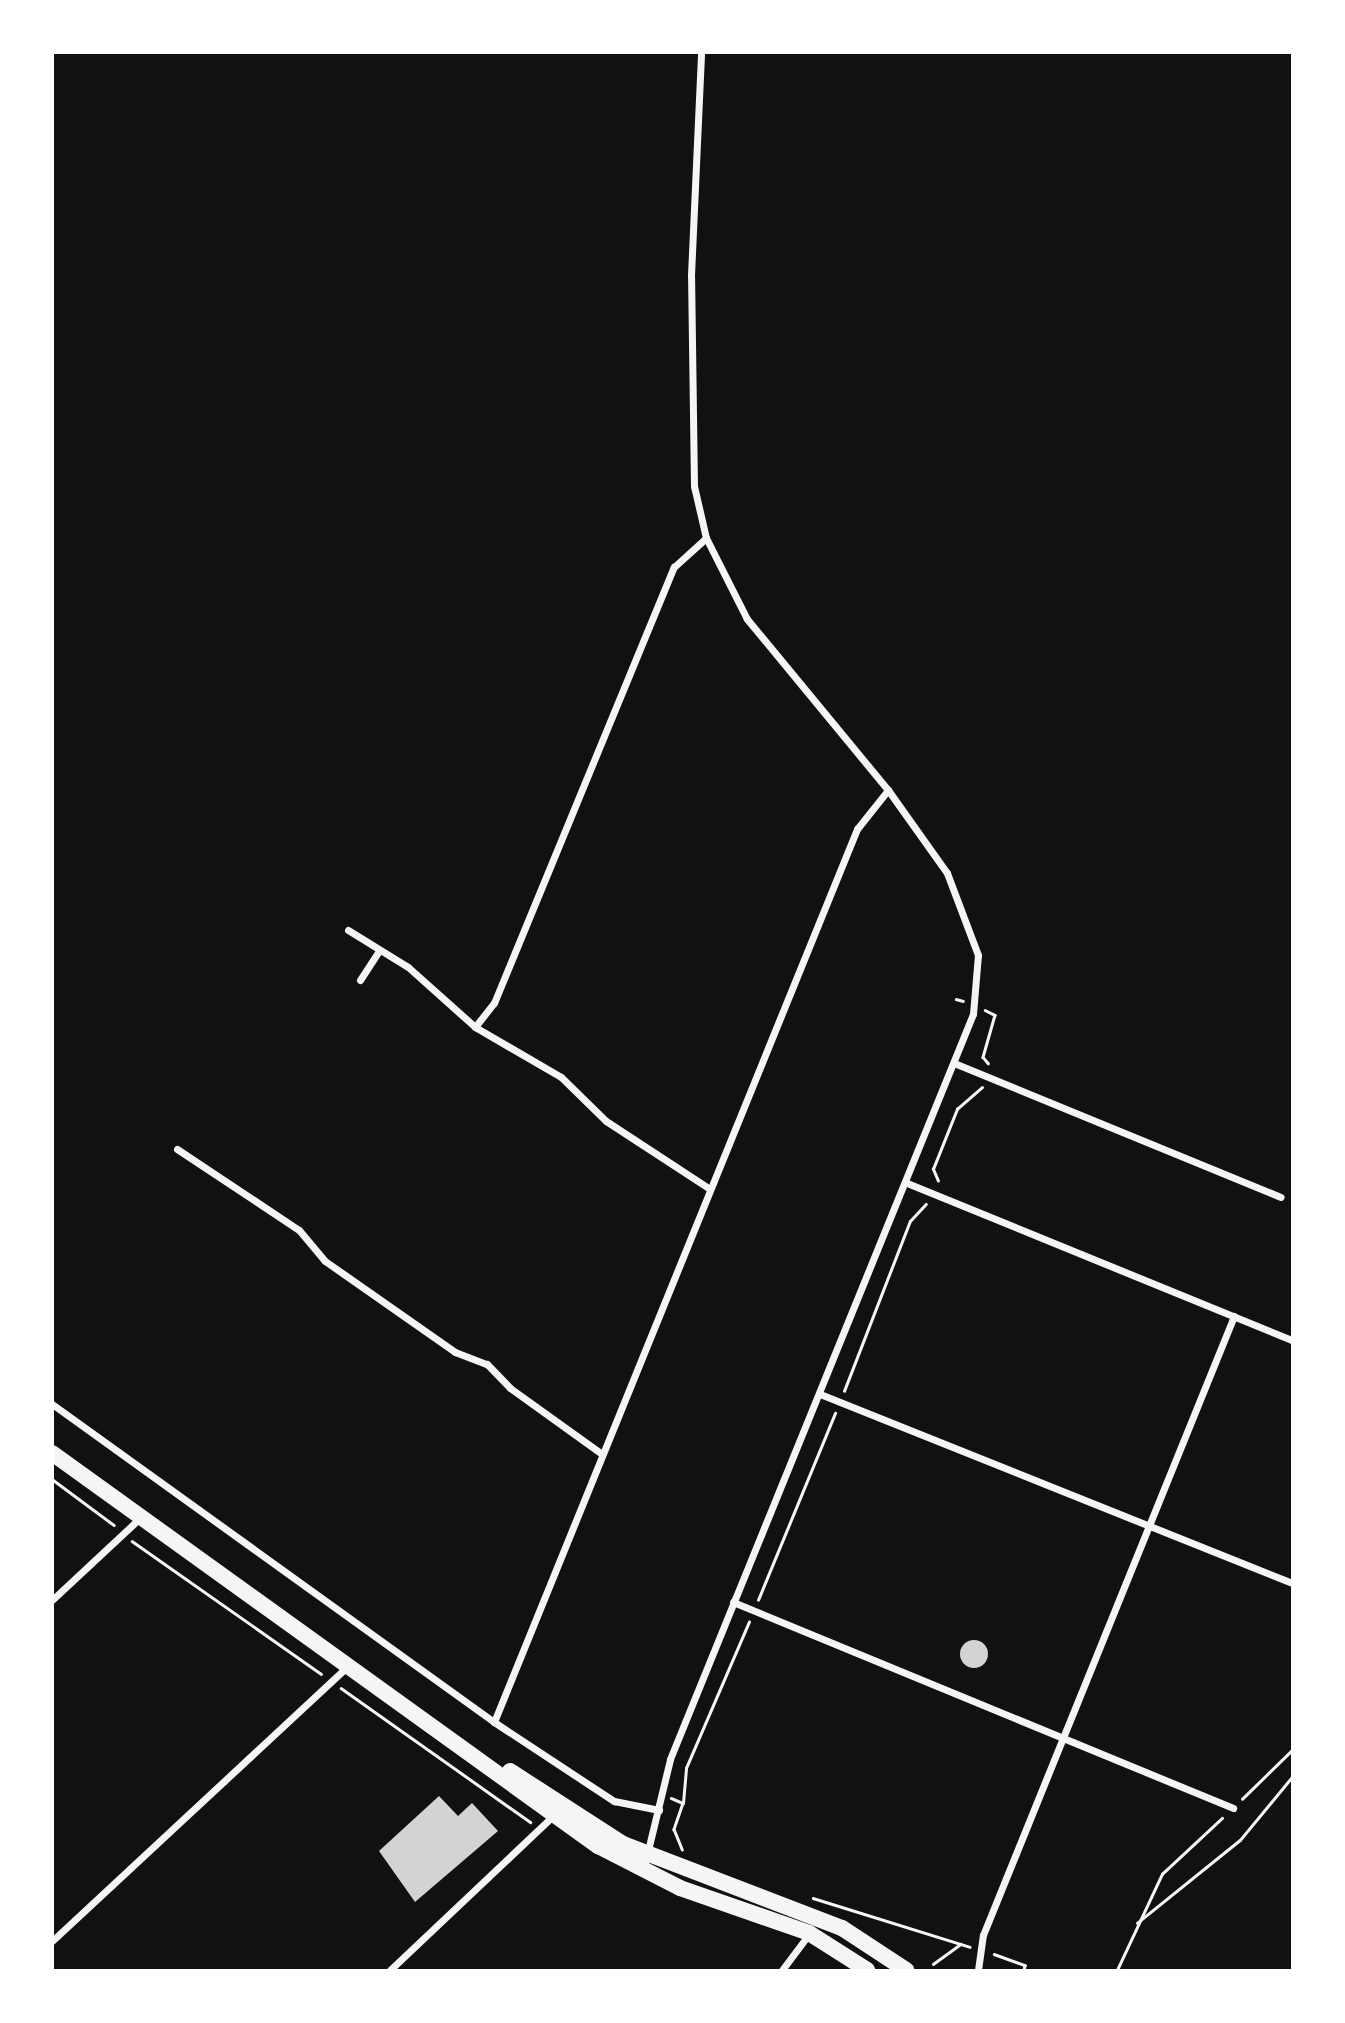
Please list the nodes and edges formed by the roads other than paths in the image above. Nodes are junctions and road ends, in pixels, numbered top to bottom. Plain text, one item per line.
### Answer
1 (701, 52) edge
2 (706, 538) junction
3 (888, 790) junction
4 (348, 930) dead end
5 (378, 952) junction
6 (359, 980) dead end
7 (475, 1027) junction
8 (954, 1063) junction
9 (177, 1149) dead end
10 (907, 1183) junction
11 (710, 1189) junction
12 (1280, 1197) dead end
13 (1234, 1316) junction
14 (1293, 1340) edge
15 (820, 1394) junction
16 (52, 1405) edge
17 (599, 1452) junction
18 (52, 1453) edge
19 (52, 1459) edge
20 (80, 1475) junction
21 (140, 1518) junction
22 (1149, 1524) junction
23 (1293, 1583) edge
24 (52, 1600) edge
25 (733, 1602) junction
26 (349, 1665) junction
27 (494, 1721) junction
28 (1062, 1739) junction
29 (1233, 1808) road end
30 (659, 1810) junction
31 (559, 1811) junction
32 (646, 1864) junction
33 (757, 1897) junction
34 (750, 1913) junction
35 (815, 1917) junction
36 (809, 1933) junction
37 (52, 1941) edge
38 (390, 1970) edge
39 (782, 1970) edge
40 (867, 1970) edge
41 (906, 1970) edge
42 (978, 1970) edge

1 - 2 street
2 - 3 street
2 - 7 street
3 - 8 street
3 - 11 street
4 - 5 street
5 - 6 street
5 - 7 street
7 - 11 street
8 - 10 street
8 - 12 street
9 - 17 street
10 - 13 street
10 - 15 street
11 - 17 street
13 - 14 street
13 - 22 street
15 - 22 street
15 - 25 street
16 - 27 street
17 - 27 street
18 - 20 main road
19 - 20 main road
20 - 21 main road
21 - 24 street
21 - 26 main road
22 - 23 street
22 - 28 street
25 - 28 street
25 - 30 street
26 - 31 main road
26 - 37 street
27 - 30 street
28 - 29 street
28 - 42 street
30 - 32 street
31 - 32 main road
31 - 38 street
32 - 33 main road
32 - 34 main road
33 - 34 main road
33 - 35 main road
34 - 36 main road
35 - 36 street
35 - 41 main road
36 - 39 street
36 - 40 main road

